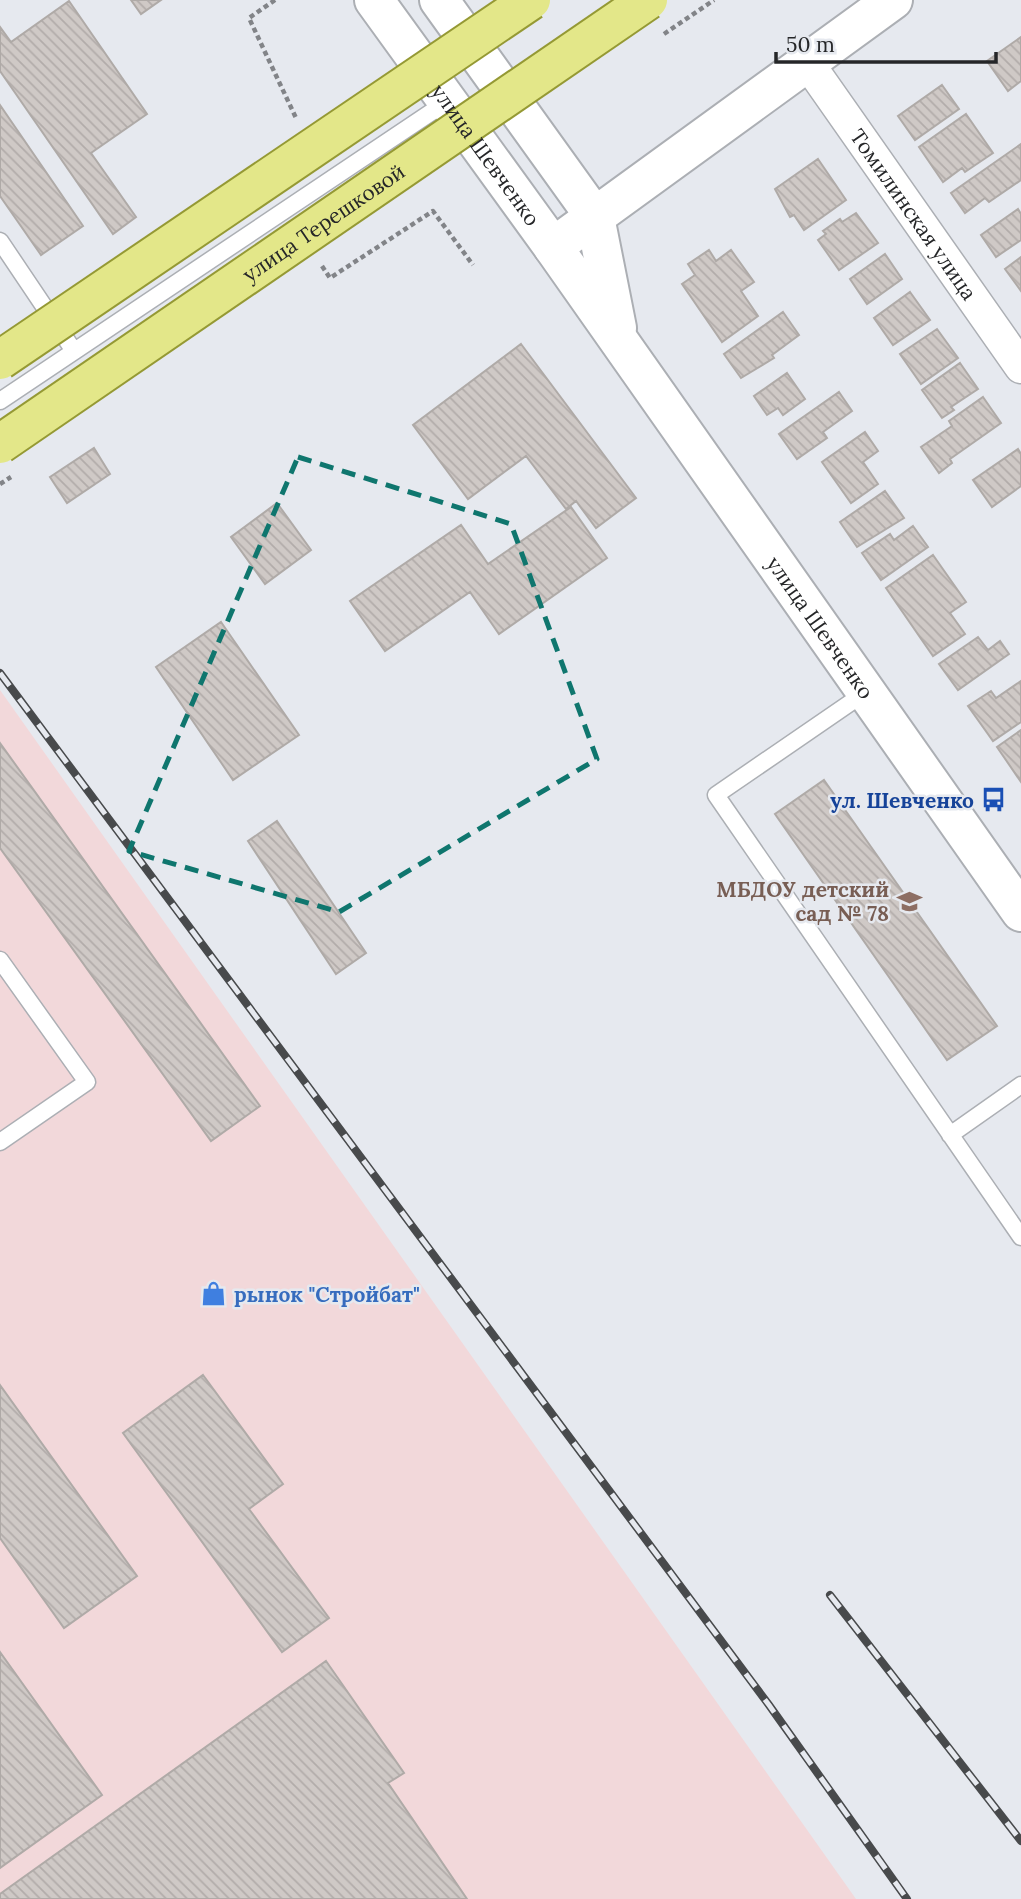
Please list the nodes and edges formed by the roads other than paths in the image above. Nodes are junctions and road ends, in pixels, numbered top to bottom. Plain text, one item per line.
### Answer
1 (374, 0) edge
2 (439, 0) edge
3 (531, 0) edge
4 (648, 0) edge
5 (893, 0) edge
6 (807, 62) junction
7 (448, 101) junction
8 (595, 217) junction
9 (0, 241) edge
10 (553, 247) junction
11 (620, 344) junction
12 (75, 351) junction
13 (0, 360) edge
14 (1021, 367) edge
15 (0, 401) edge
16 (0, 444) edge
17 (867, 692) junction
18 (1017, 897) edge
19 (0, 960) edge
20 (1021, 1085) edge
21 (950, 1135) junction
22 (0, 1142) edge
23 (1021, 1237) edge

1 - 7 main road, улица Шевченко
2 - 8 main road, улица Шевченко
3 - 13 main road, bridge
4 - 16 main road, улица Терешковой, bridge
5 - 6 main road
6 - 8 main road
6 - 14 street, Томилинская улица
7 - 10 main road, улица Шевченко
7 - 12 lane
8 - 10 main road
8 - 11 main road, улица Шевченко
9 - 12 lane
10 - 11 main road, улица Шевченко
11 - 17 main road, улица Шевченко
12 - 15 lane
17 - 18 main road, улица Шевченко
17 - 21 lane
19 - 22 lane
20 - 21 lane
21 - 23 lane

